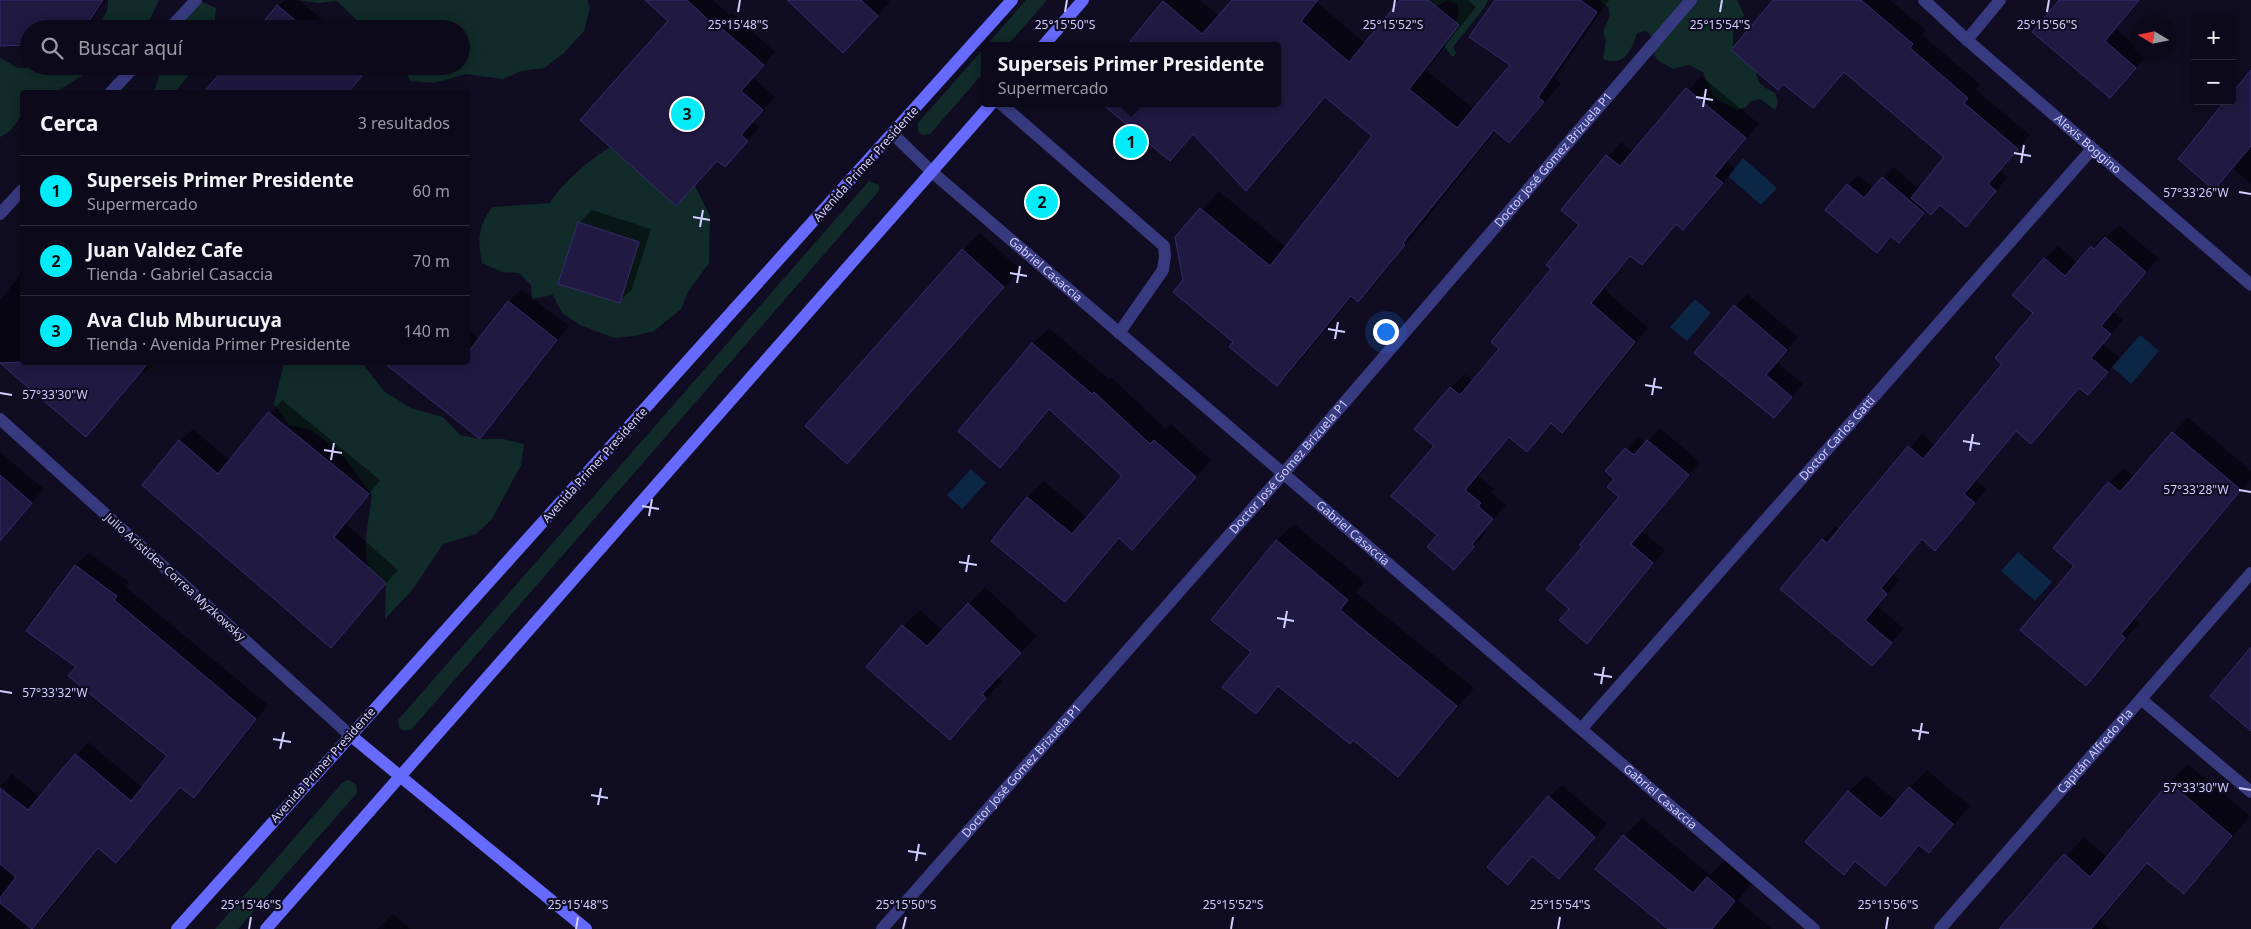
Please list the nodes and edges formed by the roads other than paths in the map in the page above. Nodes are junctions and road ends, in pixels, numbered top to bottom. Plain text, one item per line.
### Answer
1 (196, 0) edge
2 (1012, 0) edge
3 (1083, 0) edge
4 (1691, 0) edge
5 (1924, 0) edge
6 (2000, 0) edge
7 (177, 20) edge
8 (1967, 40) junction
9 (1046, 42) edge
10 (127, 75) edge
11 (113, 90) edge
12 (989, 107) edge
13 (1005, 107) edge
14 (893, 134) junction
15 (2092, 149) junction
16 (932, 172) junction
17 (20, 192) edge
18 (0, 214) edge
19 (2251, 284) edge
20 (1119, 333) junction
21 (0, 419) edge
22 (1282, 475) junction
23 (2251, 573) edge
24 (2142, 700) junction
25 (1582, 728) junction
26 (350, 735) junction
27 (401, 777) junction
28 (2251, 792) edge
29 (177, 929) edge
30 (266, 929) edge
31 (586, 929) edge
32 (882, 929) edge
33 (1814, 929) edge
34 (1940, 929) edge

1 - 7 street
2 - 14 main road, Avenida Primer Presidente
3 - 9 main road
4 - 22 street, Doctor José Gomez Brizuela P1
5 - 8 street, Alexis Boggino
6 - 8 street
8 - 15 street, Alexis Boggino
10 - 11 street
12 - 16 main road
13 - 20 street
14 - 16 street, Gabriel Casaccia
14 - 26 main road, Avenida Primer Presidente
15 - 19 street, Alexis Boggino
15 - 25 street, Doctor Carlos Gatti
16 - 20 street, Gabriel Casaccia
16 - 27 main road
17 - 18 street
20 - 22 street, Gabriel Casaccia
21 - 26 street, Julio Aristides Correa Myzkowsky
22 - 25 street, Gabriel Casaccia
22 - 32 street, Doctor José Gomez Brizuela P1
23 - 24 street, Capitán Alfredo Pla
24 - 28 street
24 - 34 street, Capitán Alfredo Pla
25 - 33 street, Gabriel Casaccia
26 - 27 main road
26 - 29 main road, Avenida Primer Presidente
27 - 30 main road
27 - 31 main road

